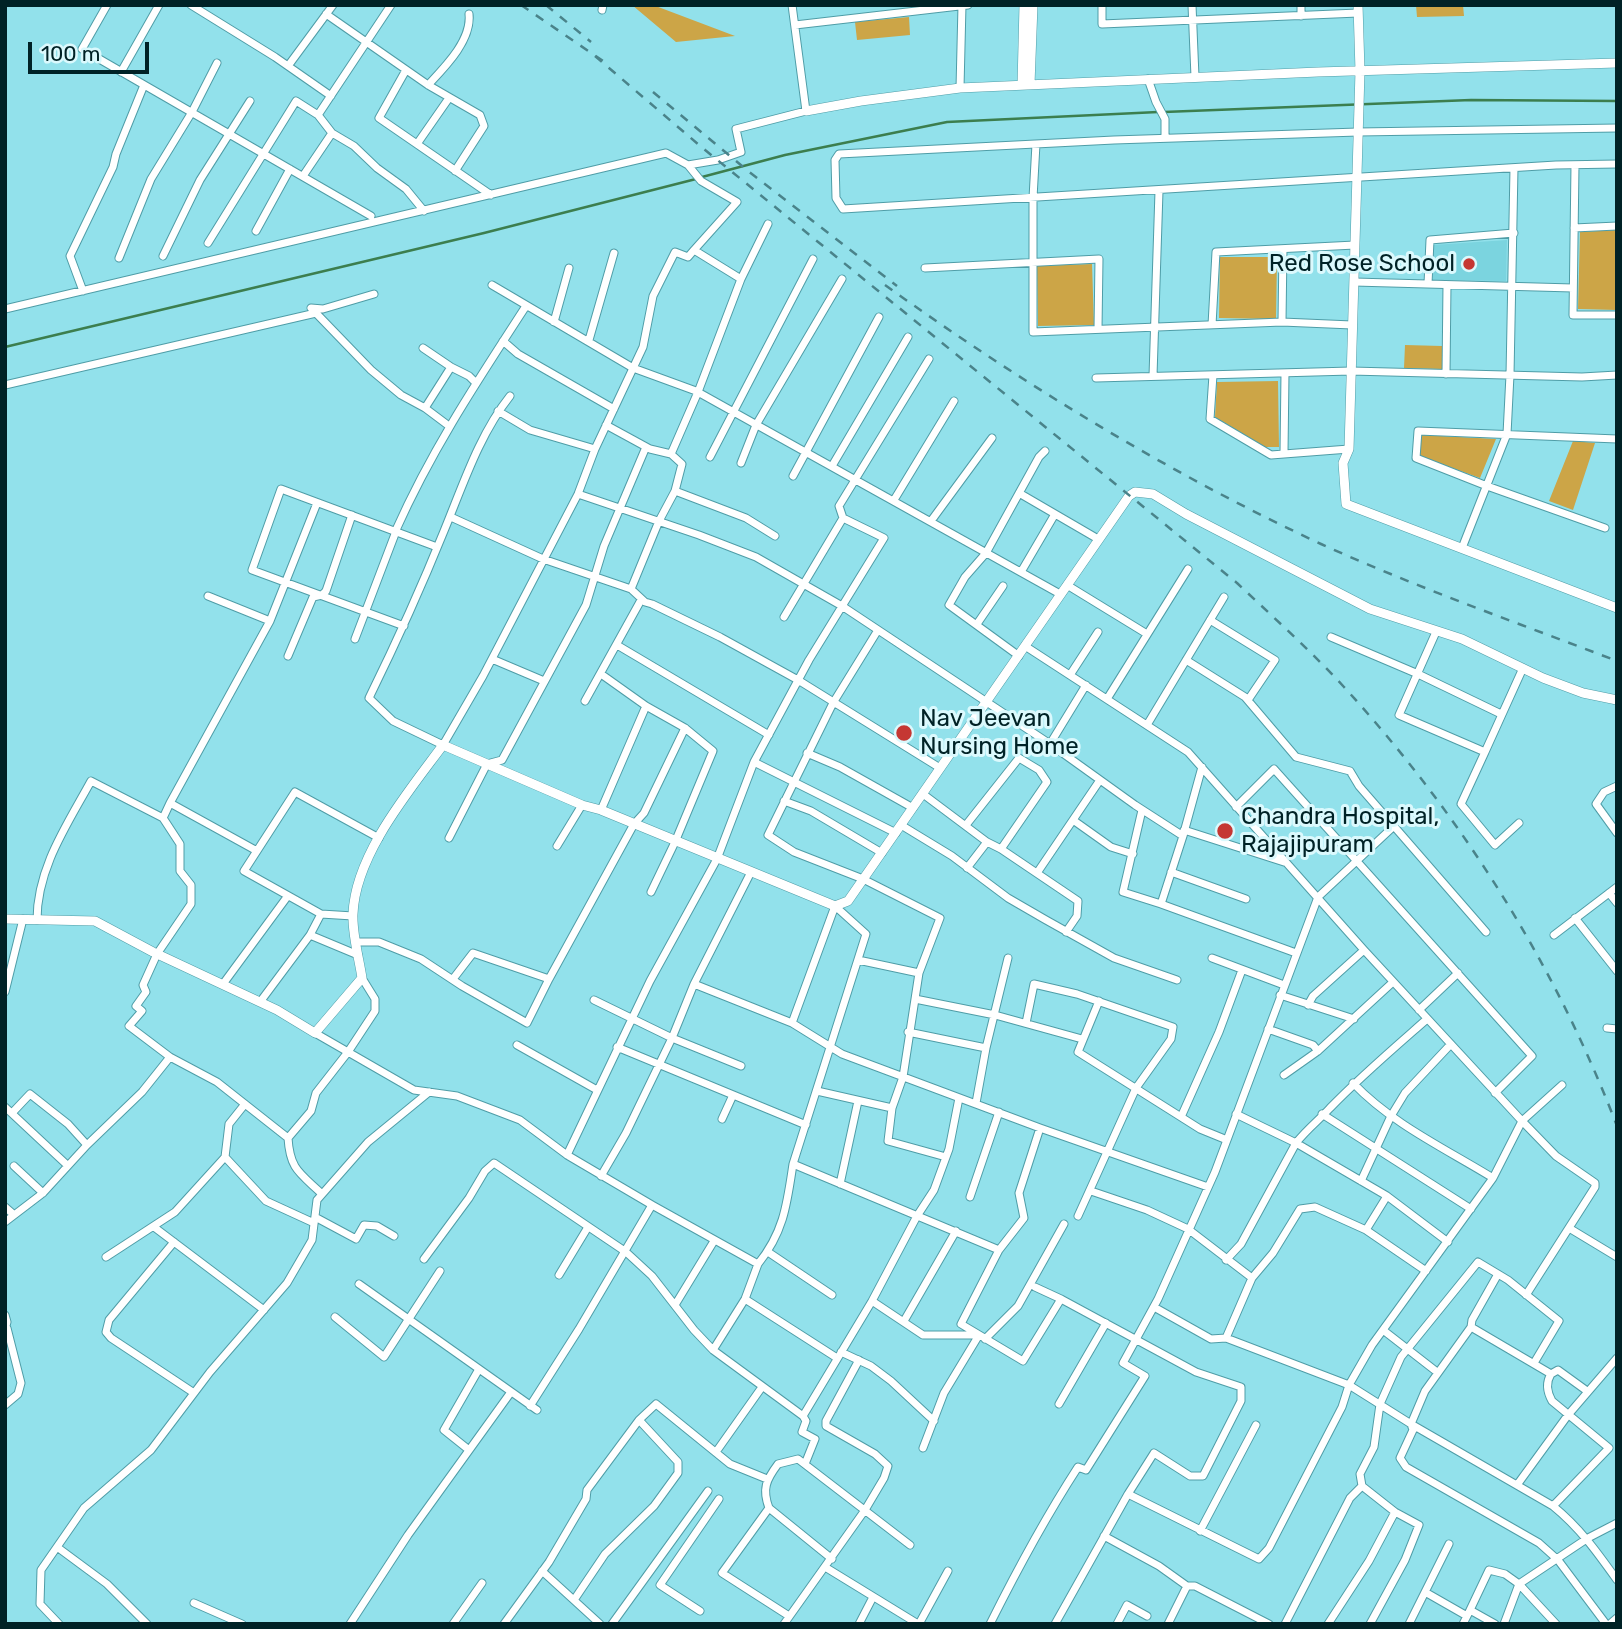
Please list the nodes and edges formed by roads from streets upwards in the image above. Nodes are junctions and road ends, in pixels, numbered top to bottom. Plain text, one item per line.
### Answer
1 (107, 5) edge
2 (159, 5) edge
3 (191, 5) edge
4 (333, 5) edge
5 (391, 5) edge
6 (784, 5) edge
7 (968, 5) edge
8 (1024, 5) edge
9 (1033, 5) edge
10 (1102, 5) edge
11 (1192, 5) edge
12 (1301, 5) edge
13 (962, 6) edge
14 (793, 7) edge
15 (1358, 9) edge
16 (327, 14) junction
17 (469, 14) dead end
18 (1301, 16) junction
19 (1193, 21) junction
20 (795, 25) junction
21 (367, 41) junction
22 (217, 62) dead end
23 (1617, 63) edge
24 (288, 66) junction
25 (406, 70) junction
26 (1360, 71) junction
27 (121, 72) junction
28 (1195, 77) junction
29 (1148, 79) junction
30 (144, 85) junction
31 (428, 85) junction
32 (1026, 85) junction
33 (960, 88) junction
34 (331, 96) junction
35 (449, 98) junction
36 (250, 101) dead end
37 (806, 111) junction
38 (192, 112) junction
39 (318, 115) junction
40 (1617, 128) edge
41 (1358, 132) junction
42 (229, 133) junction
43 (332, 134) junction
44 (1165, 138) junction
45 (417, 144) junction
46 (1035, 144) junction
47 (264, 153) junction
48 (1617, 164) edge
49 (688, 165) junction
50 (1575, 165) junction
51 (1514, 168) junction
52 (290, 169) junction
53 (455, 170) junction
54 (303, 176) junction
55 (1357, 178) junction
56 (1159, 191) junction
57 (491, 195) junction
58 (1033, 198) junction
59 (424, 211) junction
60 (371, 216) dead end
61 (768, 224) dead end
62 (1617, 226) edge
63 (1574, 228) junction
64 (256, 231) dead end
65 (1514, 233) junction
66 (208, 243) dead end
67 (1355, 245) junction
68 (1283, 249) junction
69 (694, 250) junction
70 (614, 253) dead end
71 (163, 256) dead end
72 (119, 258) dead end
73 (813, 259) dead end
74 (1033, 262) junction
75 (569, 268) dead end
76 (925, 268) dead end
77 (741, 279) junction
78 (842, 279) dead end
79 (1354, 282) junction
80 (1428, 284) junction
81 (492, 285) dead end
82 (1447, 285) junction
83 (1512, 287) junction
84 (1573, 288) junction
85 (83, 291) junction
86 (373, 294) dead end
87 (526, 306) junction
88 (311, 308) junction
89 (5, 309) edge
90 (1617, 315) edge
91 (878, 317) dead end
92 (1282, 321) junction
93 (554, 322) junction
94 (1212, 325) junction
95 (1352, 325) junction
96 (1155, 327) junction
97 (1098, 330) junction
98 (908, 337) dead end
99 (589, 340) junction
100 (503, 341) junction
101 (423, 348) dead end
102 (929, 359) dead end
103 (451, 367) junction
104 (633, 368) junction
105 (1351, 371) junction
106 (1285, 373) junction
107 (1446, 374) junction
108 (1213, 375) junction
109 (1510, 375) junction
110 (1617, 375) edge
111 (1153, 376) junction
112 (1096, 378) dead end
113 (477, 383) junction
114 (5, 385) edge
115 (698, 392) junction
116 (510, 396) dead end
117 (954, 401) dead end
118 (425, 408) junction
119 (614, 409) junction
120 (498, 411) junction
121 (732, 411) junction
122 (606, 425) junction
123 (756, 425) junction
124 (449, 426) junction
125 (1507, 434) junction
126 (992, 438) dead end
127 (1617, 439) edge
128 (646, 447) junction
129 (595, 449) junction
130 (1349, 449) junction
131 (1045, 451) dead end
132 (806, 452) junction
133 (1284, 453) junction
134 (671, 454) junction
135 (710, 457) dead end
136 (741, 463) dead end
137 (832, 466) junction
138 (793, 476) dead end
139 (857, 480) junction
140 (1487, 486) junction
141 (675, 491) junction
142 (1019, 493) junction
143 (578, 494) junction
144 (894, 500) junction
145 (317, 503) junction
146 (621, 508) junction
147 (1055, 514) junction
148 (352, 515) junction
149 (453, 518) dead end
150 (843, 518) junction
151 (659, 521) junction
152 (931, 521) junction
153 (1605, 528) dead end
154 (395, 532) junction
155 (775, 536) dead end
156 (1098, 539) junction
157 (437, 547) junction
158 (1462, 548) junction
159 (986, 553) junction
160 (543, 559) junction
161 (1188, 569) dead end
162 (1020, 572) junction
163 (595, 576) junction
164 (285, 581) junction
165 (803, 584) junction
166 (1067, 584) junction
167 (1003, 586) dead end
168 (631, 589) junction
169 (1060, 594) junction
170 (319, 595) junction
171 (208, 596) dead end
172 (1224, 597) dead end
173 (641, 600) junction
174 (842, 606) junction
175 (1617, 608) edge
176 (365, 612) junction
177 (784, 617) dead end
178 (1210, 620) junction
179 (270, 621) junction
180 (977, 624) junction
181 (404, 626) junction
182 (878, 630) junction
183 (1098, 632) dead end
184 (1436, 632) junction
185 (1147, 634) junction
186 (1331, 637) dead end
187 (355, 639) dead end
188 (617, 645) junction
189 (1026, 646) junction
190 (288, 656) dead end
191 (1019, 656) junction
192 (492, 659) junction
193 (1186, 660) junction
194 (1523, 668) junction
195 (601, 674) junction
196 (1418, 674) junction
197 (1070, 675) junction
198 (799, 680) junction
199 (544, 681) junction
200 (1086, 685) junction
201 (1107, 699) junction
202 (1248, 700) junction
203 (1617, 700) edge
204 (585, 701) dead end
205 (833, 703) junction
206 (987, 703) junction
207 (646, 706) junction
208 (1501, 713) junction
209 (1147, 725) junction
210 (685, 727) junction
211 (769, 735) junction
212 (1050, 744) junction
213 (443, 745) junction
214 (1485, 752) junction
215 (807, 753) junction
216 (754, 762) junction
217 (487, 764) junction
218 (1202, 767) junction
219 (940, 768) junction
220 (1100, 780) junction
221 (793, 782) junction
222 (1617, 786) edge
223 (923, 793) junction
224 (785, 801) junction
225 (170, 803) junction
226 (582, 805) junction
227 (1236, 807) junction
228 (913, 808) junction
229 (601, 810) junction
230 (1142, 810) junction
231 (163, 818) junction
232 (1073, 820) junction
233 (1519, 823) dead end
234 (634, 824) junction
235 (966, 825) junction
236 (1394, 826) junction
237 (899, 829) junction
238 (1184, 833) junction
239 (1617, 833) edge
240 (379, 838) junction
241 (449, 838) dead end
242 (676, 842) junction
243 (987, 842) junction
244 (557, 846) dead end
245 (1001, 849) junction
246 (257, 851) junction
247 (882, 853) junction
248 (1133, 854) junction
249 (717, 859) junction
250 (1357, 861) junction
251 (1286, 863) junction
252 (967, 868) junction
253 (751, 872) junction
254 (1171, 872) junction
255 (1037, 873) junction
256 (863, 879) junction
257 (1617, 887) edge
258 (651, 892) dead end
259 (1609, 893) junction
260 (287, 897) junction
261 (1318, 897) junction
262 (1246, 899) dead end
263 (1617, 903) edge
264 (1161, 904) junction
265 (835, 906) junction
266 (321, 914) junction
267 (353, 915) junction
268 (1576, 918) junction
269 (5, 919) edge
270 (23, 919) junction
271 (37, 919) junction
272 (1066, 932) junction
273 (1486, 932) dead end
274 (310, 935) junction
275 (1554, 935) dead end
276 (357, 942) junction
277 (1363, 950) junction
278 (1296, 953) junction
279 (157, 954) junction
280 (358, 955) junction
281 (1008, 958) dead end
282 (1212, 958) dead end
283 (858, 960) junction
284 (1242, 970) junction
285 (1617, 971) edge
286 (919, 973) junction
287 (1458, 973) junction
288 (362, 978) junction
289 (453, 979) junction
290 (548, 979) junction
291 (1177, 980) dead end
292 (1393, 982) junction
293 (223, 984) junction
294 (694, 984) junction
295 (1284, 985) junction
296 (5, 992) edge
297 (1280, 995) junction
298 (915, 999) junction
299 (594, 1000) dead end
300 (1098, 1001) junction
301 (260, 1002) junction
302 (1308, 1005) junction
303 (1419, 1010) junction
304 (995, 1015) junction
305 (631, 1018) junction
306 (1354, 1019) junction
307 (1427, 1019) junction
308 (792, 1023) junction
309 (1026, 1023) junction
310 (1607, 1028) dead end
311 (1617, 1028) edge
312 (1268, 1029) junction
313 (908, 1032) junction
314 (315, 1033) junction
315 (672, 1038) junction
316 (1082, 1039) junction
317 (1451, 1044) junction
318 (517, 1045) dead end
319 (831, 1046) junction
320 (617, 1047) junction
321 (986, 1048) junction
322 (1318, 1051) junction
323 (348, 1052) junction
324 (170, 1057) junction
325 (659, 1065) junction
326 (741, 1066) dead end
327 (1284, 1075) dead end
328 (903, 1077) junction
329 (1353, 1083) junction
330 (1562, 1085) dead end
331 (1136, 1088) junction
332 (597, 1090) junction
333 (817, 1091) junction
334 (429, 1093) junction
335 (1494, 1093) junction
336 (733, 1095) junction
337 (959, 1098) junction
338 (858, 1101) junction
339 (975, 1103) junction
340 (245, 1104) junction
341 (892, 1108) junction
342 (8, 1110) edge
343 (999, 1112) junction
344 (1236, 1114) junction
345 (1322, 1114) junction
346 (1391, 1116) junction
347 (1181, 1117) junction
348 (722, 1119) dead end
349 (1522, 1121) junction
350 (806, 1125) junction
351 (1040, 1128) junction
352 (288, 1138) junction
353 (1227, 1140) junction
354 (1296, 1143) junction
355 (87, 1144) junction
356 (1378, 1148) junction
357 (1109, 1152) junction
358 (567, 1155) junction
359 (225, 1157) junction
360 (946, 1157) junction
361 (66, 1164) dead end
362 (793, 1164) junction
363 (14, 1166) dead end
364 (601, 1176) junction
365 (1493, 1178) junction
366 (1361, 1181) junction
367 (840, 1184) junction
368 (1208, 1187) junction
369 (1091, 1191) junction
370 (43, 1193) junction
371 (322, 1194) junction
372 (1387, 1196) junction
373 (970, 1197) dead end
374 (652, 1205) junction
375 (5, 1207) edge
376 (1471, 1209) junction
377 (13, 1214) junction
378 (917, 1216) junction
379 (1078, 1216) dead end
380 (315, 1220) junction
381 (5, 1222) edge
382 (1064, 1224) dead end
383 (153, 1227) junction
384 (588, 1227) junction
385 (1569, 1228) junction
386 (1188, 1230) junction
387 (1366, 1230) junction
388 (956, 1231) junction
389 (394, 1236) dead end
390 (714, 1241) junction
391 (174, 1242) junction
392 (1448, 1242) junction
393 (999, 1250) junction
394 (626, 1252) junction
395 (768, 1252) junction
396 (106, 1257) dead end
397 (1617, 1257) edge
398 (424, 1258) dead end
399 (1226, 1260) junction
400 (758, 1264) junction
401 (440, 1271) dead end
402 (1426, 1271) junction
403 (1498, 1274) junction
404 (559, 1275) dead end
405 (1252, 1278) junction
406 (359, 1284) dead end
407 (1035, 1287) dead end
408 (832, 1295) dead end
409 (1527, 1295) junction
410 (745, 1299) junction
411 (1061, 1299) junction
412 (872, 1301) junction
413 (675, 1305) junction
414 (1154, 1307) junction
415 (264, 1310) junction
416 (5, 1315) edge
417 (335, 1317) dead end
418 (409, 1318) junction
419 (904, 1321) junction
420 (1106, 1323) junction
421 (1471, 1327) junction
422 (6, 1329) edge
423 (1383, 1330) junction
424 (982, 1337) junction
425 (1226, 1338) junction
426 (1136, 1339) junction
427 (1408, 1348) junction
428 (713, 1350) junction
429 (839, 1355) junction
430 (1617, 1358) edge
431 (859, 1360) junction
432 (1534, 1363) junction
433 (480, 1369) junction
434 (1437, 1372) junction
435 (1551, 1374) junction
436 (1349, 1385) junction
437 (762, 1387) junction
438 (1587, 1391) junction
439 (511, 1392) junction
440 (194, 1393) junction
441 (1059, 1404) dead end
442 (1380, 1404) junction
443 (5, 1405) edge
444 (1568, 1415) junction
445 (803, 1416) junction
446 (639, 1420) junction
447 (934, 1420) junction
448 (1411, 1424) junction
449 (1256, 1425) dead end
450 (923, 1448) dead end
451 (469, 1450) junction
452 (716, 1452) junction
453 (805, 1464) junction
454 (767, 1479) junction
455 (1517, 1485) junction
456 (1362, 1486) junction
457 (708, 1491) dead end
458 (1128, 1494) junction
459 (719, 1499) dead end
460 (1553, 1506) junction
461 (769, 1508) junction
462 (865, 1510) junction
463 (1395, 1512) junction
464 (1617, 1523) edge
465 (1200, 1531) junction
466 (1104, 1536) junction
467 (1588, 1538) junction
468 (1449, 1544) dead end
469 (910, 1545) dead end
470 (57, 1547) junction
471 (832, 1559) junction
472 (1558, 1560) junction
473 (825, 1567) junction
474 (542, 1571) junction
475 (948, 1571) dead end
476 (646, 1576) junction
477 (1617, 1580) edge
478 (482, 1583) dead end
479 (1519, 1584) junction
480 (660, 1585) junction
481 (1187, 1586) junction
482 (1425, 1592) junction
483 (873, 1597) junction
484 (574, 1600) junction
485 (194, 1603) dead end
486 (700, 1611) dead end
487 (789, 1616) junction
488 (1147, 1616) dead end
489 (1467, 1617) edge
490 (1617, 1618) edge
491 (60, 1624) edge
492 (147, 1624) edge
493 (242, 1624) edge
494 (350, 1624) edge
495 (453, 1624) edge
496 (504, 1624) edge
497 (600, 1624) edge
498 (612, 1624) edge
499 (784, 1624) edge
500 (859, 1624) edge
501 (919, 1624) edge
502 (990, 1624) edge
503 (1055, 1624) edge
504 (1117, 1624) edge
505 (1168, 1624) edge
506 (1269, 1624) edge
507 (1285, 1624) edge
508 (1328, 1624) edge
509 (1370, 1624) edge
510 (1409, 1624) edge
511 (1495, 1624) edge
512 (1504, 1624) edge
513 (1556, 1624) edge
514 (1608, 1624) edge

1 - 27 street
2 - 27 street
3 - 24 street
4 - 16 street
5 - 21 street
6 - 14 street
7 - 13 street
8 - 32 street
9 - 32 street
10 - 19 street
11 - 19 street
12 - 18 street
13 - 20 street
13 - 33 street
14 - 20 street
15 - 18 street
15 - 26 street
16 - 21 street
16 - 24 street
17 - 31 street
18 - 19 street
19 - 28 street
20 - 37 street
21 - 25 street
21 - 34 street
22 - 38 street
23 - 26 street
24 - 34 street
25 - 31 street
25 - 45 street
26 - 28 street
26 - 41 street
27 - 30 street
28 - 29 street
29 - 32 street
29 - 44 street
30 - 38 street
30 - 85 street
31 - 35 street
32 - 33 street
33 - 37 street
34 - 39 street
35 - 45 street
35 - 53 street
36 - 42 street
37 - 49 street
38 - 42 street
38 - 72 street
39 - 43 street
39 - 47 street
40 - 41 street
41 - 44 street
41 - 55 street
42 - 47 street
42 - 71 street
43 - 54 street
43 - 59 street
44 - 46 street
45 - 53 street
46 - 58 street
46 - 58 street
47 - 52 street
47 - 66 street
48 - 50 street
49 - 57 street
49 - 69 street
50 - 51 street
50 - 63 street
51 - 55 street
51 - 65 street
52 - 54 street
52 - 64 street
53 - 57 street
54 - 60 street
55 - 56 street
55 - 67 street
56 - 58 street
56 - 96 street
57 - 59 street
58 - 74 street
59 - 85 street
61 - 77 street
62 - 63 street
63 - 84 street
65 - 80 street
65 - 83 street
67 - 68 street
67 - 79 street
68 - 92 street
68 - 94 street
69 - 77 street
69 - 104 street
70 - 99 street
73 - 121 street
74 - 76 street
74 - 97 street
74 - 97 street
75 - 93 street
77 - 115 street
78 - 123 street
79 - 80 street
79 - 95 street
80 - 82 street
81 - 87 street
82 - 83 street
82 - 107 street
83 - 84 street
83 - 109 street
84 - 90 street
85 - 89 street
86 - 88 street
87 - 93 street
87 - 100 street
88 - 114 street
88 - 118 street
91 - 132 street
92 - 94 street
92 - 95 street
93 - 99 street
94 - 96 street
95 - 105 street
96 - 97 street
96 - 111 street
98 - 137 street
99 - 104 street
100 - 113 street
100 - 119 street
101 - 103 street
102 - 139 street
103 - 113 street
103 - 118 street
104 - 115 street
104 - 119 street
105 - 106 street
105 - 107 street
105 - 130 street
106 - 108 street
106 - 133 street
107 - 109 street
108 - 111 street
108 - 133 street
109 - 110 street
109 - 125 street
111 - 112 street
113 - 124 street
115 - 121 street
115 - 134 street
116 - 120 street
117 - 144 street
118 - 124 street
119 - 122 street
120 - 129 street
120 - 157 street
121 - 123 street
121 - 135 street
122 - 128 street
122 - 129 street
123 - 132 street
123 - 136 street
124 - 154 street
125 - 127 street
125 - 140 street
125 - 140 street
126 - 152 street
128 - 134 street
128 - 146 street
129 - 143 street
130 - 133 street
130 - 158 street
131 - 142 street
132 - 137 street
132 - 138 street
134 - 141 street
137 - 139 street
139 - 144 street
139 - 150 street
140 - 153 street
140 - 158 street
141 - 151 street
141 - 155 street
142 - 147 street
142 - 159 street
143 - 146 street
143 - 160 street
144 - 152 street
145 - 148 street
145 - 164 street
145 - 164 street
146 - 151 street
146 - 163 street
147 - 156 street
147 - 162 street
148 - 154 street
148 - 170 street
149 - 160 street
150 - 165 street
150 - 174 street
151 - 165 street
151 - 168 street
152 - 159 street
154 - 157 street
154 - 176 street
156 - 166 street
156 - 184 street
157 - 181 street
158 - 175 street
159 - 162 street
159 - 180 street
160 - 163 street
160 - 192 street
161 - 185 street
162 - 169 street
163 - 168 street
163 - 199 street
164 - 170 street
164 - 179 street
165 - 174 street
165 - 177 street
166 - 169 street
166 - 185 street
167 - 180 street
168 - 173 street
169 - 189 street
170 - 176 street
170 - 190 street
171 - 179 street
172 - 178 street
173 - 188 street
173 - 198 street
174 - 182 street
174 - 198 street
176 - 181 street
176 - 187 street
178 - 193 street
178 - 202 street
179 - 225 street
180 - 191 street
181 - 213 street
182 - 205 street
182 - 206 street
183 - 197 street
184 - 194 street
184 - 196 street
185 - 201 street
186 - 196 street
188 - 195 street
188 - 211 street
189 - 191 street
189 - 197 street
191 - 206 street
192 - 199 street
192 - 213 street
193 - 202 street
193 - 209 street
194 - 203 street
194 - 208 street
195 - 204 street
195 - 207 street
196 - 208 street
196 - 214 street
197 - 200 street
198 - 205 street
198 - 211 street
199 - 217 street
200 - 201 street
200 - 212 street
201 - 209 street
202 - 236 street
205 - 215 street
205 - 219 street
206 - 212 street
206 - 219 street
207 - 210 street
207 - 229 street
208 - 214 street
209 - 218 street
210 - 234 street
210 - 242 street
211 - 216 street
212 - 220 street
213 - 217 street
213 - 240 street
214 - 233 street
215 - 221 street
215 - 228 street
216 - 221 street
216 - 249 street
217 - 226 street
217 - 241 street
218 - 227 street
218 - 238 street
219 - 223 street
220 - 230 street
220 - 232 street
221 - 224 street
221 - 237 street
222 - 239 street
223 - 228 street
223 - 235 street
224 - 247 street
224 - 256 street
225 - 231 street
225 - 246 street
226 - 229 street
226 - 244 street
227 - 250 street
227 - 251 street
228 - 237 street
229 - 234 street
230 - 238 street
230 - 248 street
231 - 271 street
231 - 279 street
232 - 248 street
232 - 255 street
234 - 242 street
234 - 290 street
235 - 243 street
235 - 245 street
236 - 250 street
236 - 273 street
237 - 247 street
237 - 252 street
238 - 251 street
238 - 254 street
240 - 246 street
240 - 267 street
242 - 249 street
242 - 258 street
243 - 245 street
243 - 252 street
245 - 255 street
246 - 260 street
247 - 256 street
248 - 264 street
249 - 253 street
249 - 305 street
250 - 261 street
250 - 287 street
251 - 261 street
252 - 272 street
253 - 265 street
253 - 294 street
254 - 262 street
254 - 264 street
255 - 272 street
256 - 265 street
256 - 286 street
257 - 259 street
259 - 263 street
259 - 268 street
260 - 266 street
260 - 293 street
261 - 277 street
261 - 278 street
264 - 278 street
265 - 283 street
265 - 308 street
266 - 267 street
266 - 274 street
267 - 276 street
268 - 275 street
268 - 285 street
269 - 270 street
270 - 271 street
270 - 296 street
271 - 279 street
272 - 291 street
274 - 280 street
274 - 301 street
276 - 280 street
276 - 289 street
277 - 292 street
277 - 302 street
278 - 295 street
279 - 293 street
279 - 324 street
280 - 288 street
281 - 304 street
282 - 284 street
283 - 286 street
283 - 319 street
284 - 295 street
284 - 347 street
286 - 298 street
287 - 303 street
287 - 335 street
288 - 314 street
288 - 323 street
289 - 290 street
289 - 290 street
292 - 303 street
292 - 306 street
293 - 301 street
294 - 308 street
294 - 315 street
295 - 297 street
297 - 302 street
297 - 312 street
298 - 304 street
298 - 313 street
299 - 305 street
300 - 309 street
300 - 316 street
300 - 331 street
301 - 314 street
302 - 306 street
303 - 307 street
304 - 309 street
304 - 321 street
305 - 315 street
305 - 320 street
306 - 322 street
307 - 317 street
307 - 329 street
308 - 319 street
309 - 316 street
310 - 311 street
312 - 322 street
312 - 344 street
313 - 321 street
313 - 328 street
314 - 323 street
315 - 325 street
315 - 326 street
316 - 331 street
317 - 335 street
317 - 346 street
318 - 332 street
319 - 328 street
319 - 333 street
320 - 325 street
320 - 332 street
321 - 339 street
322 - 327 street
323 - 334 street
323 - 352 street
324 - 340 street
324 - 355 street
325 - 336 street
325 - 364 street
328 - 337 street
328 - 341 street
329 - 345 street
329 - 346 street
330 - 349 street
331 - 347 street
331 - 357 street
332 - 358 street
333 - 338 street
333 - 350 street
334 - 358 street
334 - 371 street
335 - 349 street
336 - 348 street
336 - 350 street
337 - 339 street
337 - 360 street
338 - 341 street
338 - 367 street
339 - 343 street
340 - 352 street
340 - 359 street
341 - 360 street
342 - 355 street
342 - 361 street
343 - 351 street
343 - 373 street
344 - 353 street
344 - 354 street
345 - 354 street
345 - 356 street
346 - 356 street
346 - 365 street
347 - 353 street
349 - 365 street
349 - 385 street
350 - 362 street
351 - 357 street
351 - 393 street
352 - 371 street
353 - 368 street
354 - 366 street
354 - 399 street
355 - 370 street
356 - 366 street
356 - 376 street
357 - 368 street
357 - 369 street
358 - 364 street
359 - 380 street
359 - 383 street
360 - 378 street
362 - 367 street
362 - 395 street
363 - 370 street
364 - 374 street
365 - 376 street
366 - 372 street
367 - 378 street
368 - 386 street
369 - 379 street
369 - 386 street
370 - 377 street
371 - 380 street
372 - 387 street
372 - 392 street
374 - 390 street
374 - 394 street
375 - 377 street
376 - 392 street
377 - 381 street
378 - 388 street
378 - 412 street
380 - 389 street
380 - 415 street
382 - 424 street
383 - 391 street
383 - 396 street
384 - 394 street
384 - 398 street
384 - 404 street
385 - 397 street
385 - 409 street
386 - 399 street
386 - 414 street
387 - 402 street
387 - 405 street
388 - 393 street
388 - 419 street
390 - 400 street
390 - 413 street
391 - 415 street
391 - 440 street
392 - 402 street
393 - 424 street
394 - 413 street
394 - 439 street
395 - 400 street
395 - 408 street
399 - 405 street
400 - 410 street
401 - 418 street
402 - 423 street
403 - 409 street
403 - 421 street
403 - 427 street
405 - 425 street
406 - 418 street
407 - 411 street
409 - 432 street
410 - 428 street
410 - 429 street
411 - 420 street
411 - 424 street
412 - 419 street
412 - 429 street
413 - 428 street
414 - 425 street
414 - 426 street
415 - 440 street
416 - 422 street
417 - 418 street
418 - 433 street
419 - 424 street
420 - 426 street
420 - 441 street
421 - 432 street
421 - 434 street
422 - 443 street
423 - 427 street
423 - 436 street
424 - 447 street
425 - 436 street
426 - 458 street
426 - 502 street
427 - 434 street
427 - 442 street
428 - 437 street
429 - 431 street
429 - 445 street
430 - 438 street
431 - 447 street
431 - 462 street
432 - 435 street
433 - 439 street
433 - 451 street
434 - 448 street
435 - 438 street
435 - 444 street
436 - 442 street
436 - 465 street
437 - 445 street
437 - 452 street
438 - 444 street
439 - 451 street
440 - 470 street
442 - 448 street
442 - 456 street
444 - 455 street
444 - 460 street
445 - 453 street
446 - 452 street
446 - 474 street
446 - 484 street
447 - 450 street
448 - 455 street
448 - 472 street
449 - 465 street
451 - 494 street
452 - 454 street
453 - 454 street
453 - 462 street
454 - 461 street
455 - 460 street
456 - 463 street
456 - 507 street
457 - 476 street
458 - 465 street
458 - 466 street
459 - 480 street
460 - 467 street
461 - 471 street
461 - 487 street
462 - 469 street
462 - 471 street
463 - 508 street
463 - 509 street
464 - 467 street
466 - 481 street
466 - 503 street
467 - 472 street
467 - 477 street
468 - 482 street
470 - 491 street
470 - 492 street
471 - 473 street
472 - 479 street
472 - 514 street
473 - 483 street
473 - 487 street
474 - 484 street
474 - 496 street
475 - 501 street
476 - 480 street
476 - 498 street
478 - 495 street
479 - 489 street
479 - 512 street
479 - 513 street
480 - 486 street
481 - 505 street
481 - 506 street
482 - 489 street
482 - 510 street
483 - 500 street
483 - 501 street
484 - 497 street
485 - 493 street
487 - 499 street
488 - 504 street
489 - 511 street
490 - 514 street

